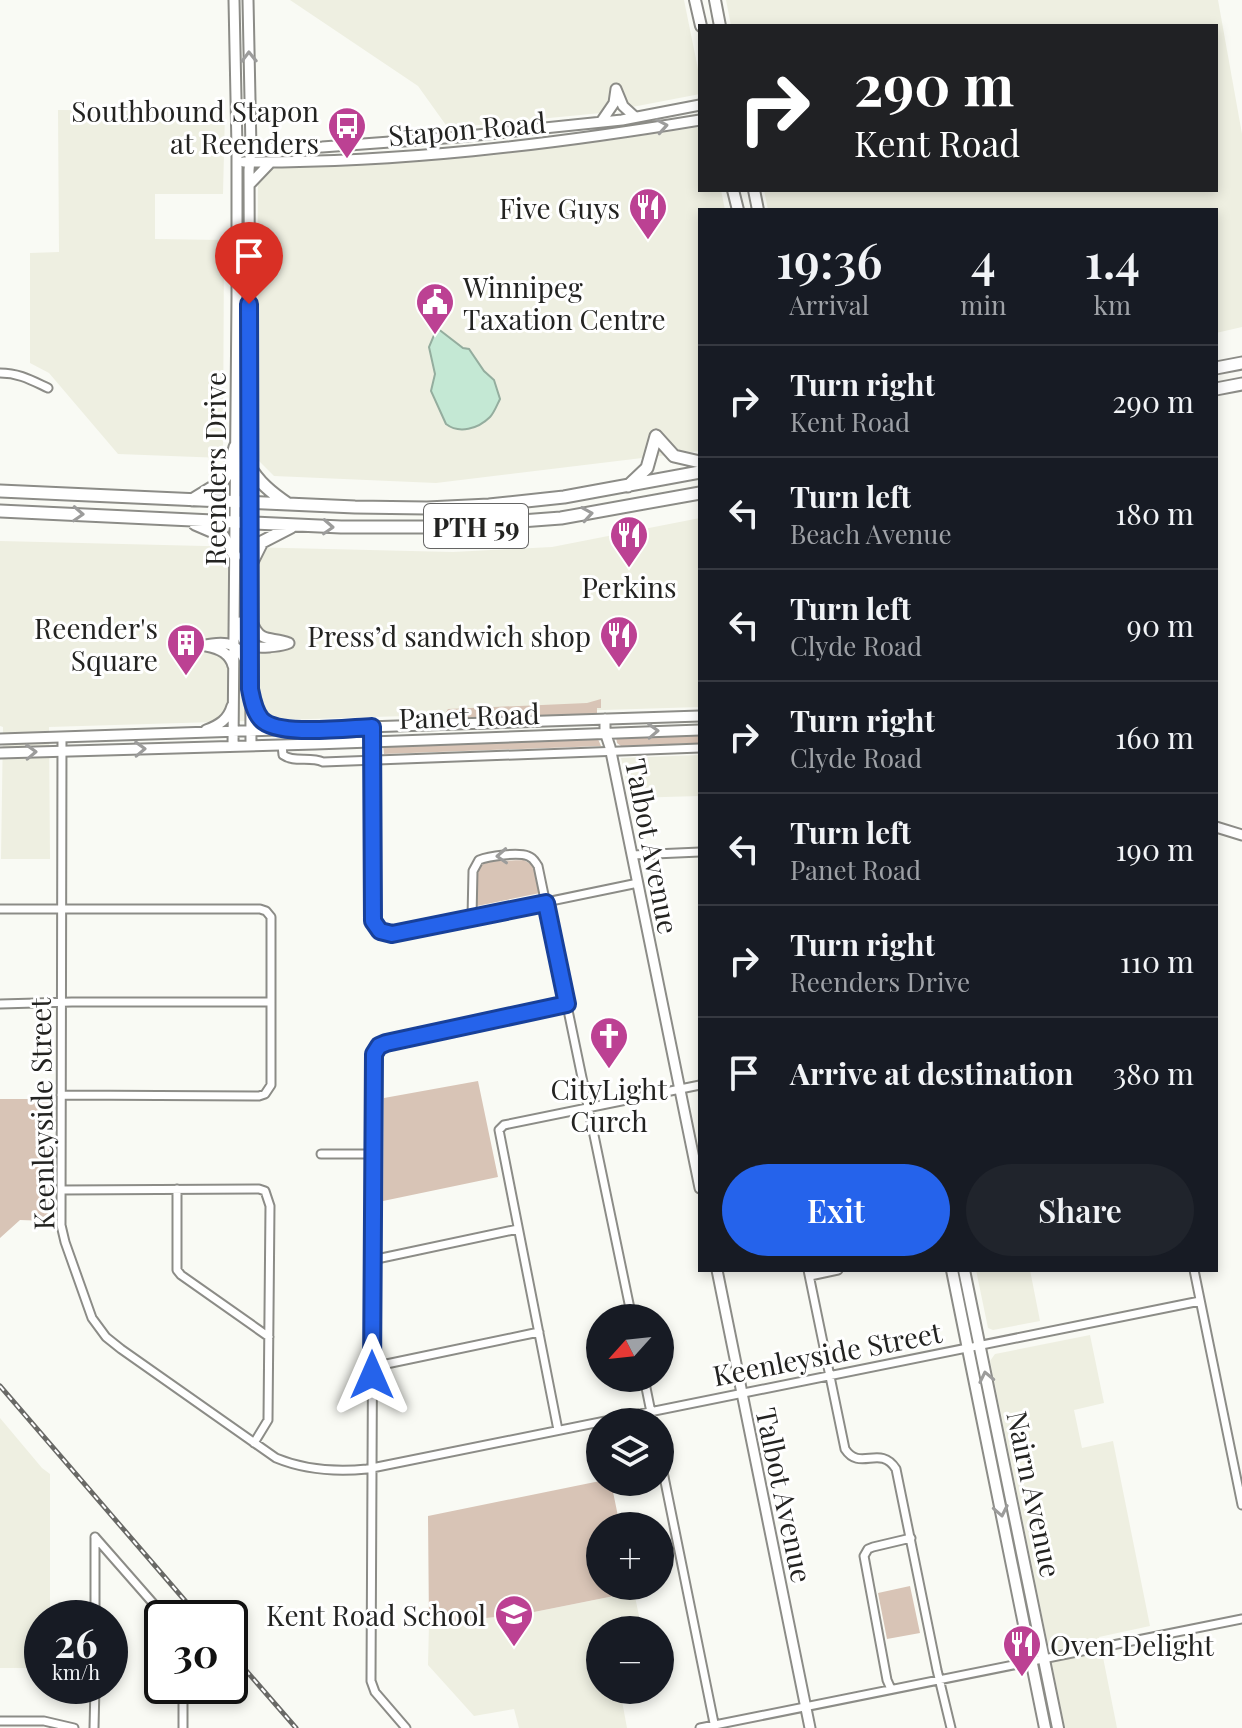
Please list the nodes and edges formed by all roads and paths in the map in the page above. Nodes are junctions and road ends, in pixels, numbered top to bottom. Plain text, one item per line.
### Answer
1 (234, 0) edge
2 (248, 0) edge
3 (695, 0) edge
4 (715, 0) edge
5 (701, 24) edge
6 (720, 24) edge
7 (698, 105) edge
8 (635, 117) junction
9 (622, 120) junction
10 (698, 120) edge
11 (601, 122) junction
12 (566, 125) junction
13 (617, 134) junction
14 (458, 137) junction
15 (569, 141) junction
16 (237, 148) junction
17 (251, 149) junction
18 (459, 152) junction
19 (236, 162) junction
20 (249, 162) junction
21 (271, 162) junction
22 (249, 185) junction
23 (249, 295) junction
24 (237, 297) junction
25 (1242, 363) edge
26 (1218, 368) edge
27 (0, 373) edge
28 (1242, 384) edge
29 (48, 388) dead end
30 (1218, 389) edge
31 (235, 447) junction
32 (698, 462) edge
33 (249, 465) junction
34 (698, 472) edge
35 (626, 487) junction
36 (0, 491) edge
37 (698, 493) edge
38 (191, 500) junction
39 (236, 501) junction
40 (249, 502) junction
41 (288, 504) junction
42 (1, 511) edge
43 (180, 519) junction
44 (235, 522) junction
45 (250, 523) junction
46 (295, 525) junction
47 (235, 556) junction
48 (250, 566) junction
49 (236, 575) junction
50 (251, 620) junction
51 (234, 647) junction
52 (251, 647) junction
53 (234, 673) junction
54 (251, 693) junction
55 (234, 695) junction
56 (698, 716) edge
57 (608, 719) junction
58 (372, 727) junction
59 (288, 730) junction
60 (698, 730) edge
61 (252, 731) junction
62 (235, 732) junction
63 (609, 732) junction
64 (197, 733) junction
65 (62, 737) junction
66 (0, 739) edge
67 (372, 741) junction
68 (251, 745) junction
69 (282, 745) junction
70 (233, 746) junction
71 (698, 748) edge
72 (610, 749) junction
73 (62, 751) junction
74 (0, 753) edge
75 (373, 760) junction
76 (1218, 828) edge
77 (1242, 835) edge
78 (698, 852) edge
79 (632, 855) junction
80 (638, 883) junction
81 (546, 903) junction
82 (62, 908) junction
83 (0, 909) edge
84 (472, 917) junction
85 (271, 1002) junction
86 (62, 1003) junction
87 (0, 1004) edge
88 (567, 1004) junction
89 (698, 1085) edge
90 (680, 1089) junction
91 (61, 1095) junction
92 (589, 1107) junction
93 (321, 1154) dead end
94 (373, 1154) junction
95 (698, 1178) edge
96 (177, 1189) junction
97 (61, 1190) junction
98 (518, 1229) junction
99 (372, 1260) junction
100 (717, 1272) edge
101 (953, 1272) edge
102 (964, 1272) edge
103 (1194, 1272) edge
104 (809, 1273) edge
105 (1200, 1301) junction
106 (629, 1304) edge
107 (539, 1332) junction
108 (269, 1337) junction
109 (974, 1347) junction
110 (372, 1367) junction
111 (829, 1374) junction
112 (742, 1392) junction
113 (665, 1408) edge
114 (586, 1424) edge
115 (558, 1430) junction
116 (254, 1443) junction
117 (372, 1468) junction
118 (1009, 1481) junction
119 (996, 1484) junction
120 (668, 1496) edge
121 (1242, 1505) edge
122 (911, 1538) junction
123 (1025, 1564) junction
124 (1012, 1567) junction
125 (95, 1600) edge
126 (150, 1600) edge
127 (1242, 1619) edge
128 (1045, 1660) junction
129 (1031, 1663) junction
130 (940, 1679) junction
131 (891, 1689) junction
132 (95, 1704) edge
133 (183, 1704) edge
134 (806, 1707) junction
135 (0, 1721) edge
136 (715, 1727) edge
137 (74, 1728) edge
138 (94, 1728) edge
139 (183, 1728) edge
140 (406, 1728) edge
141 (700, 1728) edge
142 (810, 1728) edge
143 (951, 1728) edge
144 (1045, 1728) edge
145 (1058, 1728) edge

1 - 16 street, Reenders Drive
17 -> 2 street, Reenders Drive
3 - 5 main road
4 - 6 main road
7 - 8 street, Stapon Road
8 - 9 street, Stapon Road
8 - 11 street
9 - 11 street, Stapon Road
9 - 13 street
13 -> 10 street, Stapon Road
11 - 12 street, Stapon Road
12 - 14 street, Stapon Road
12 - 15 street
13 - 15 street, Stapon Road
14 - 17 street, Stapon Road
14 - 18 street
15 - 18 street, Stapon Road
16 - 17 street, Stapon Road
16 - 19 street, Reenders Drive
17 - 20 street, Reenders Drive
18 - 21 street, Stapon Road
19 - 20 street, Stapon Road
19 - 24 street, Reenders Drive
20 - 21 street, Stapon Road
20 - 22 street, Reenders Drive
21 - 22 street
22 - 23 street, Reenders Drive
23 - 24 street
23 - 33 street, Reenders Drive
24 - 31 street, Reenders Drive
25 - 26 main road
27 - 29 street
28 - 30 main road
31 - 38 main road
31 - 39 street, Reenders Drive
32 - 35 main road
33 - 40 street, Reenders Drive
33 - 41 main road
34 - 35 main road, PTH 59
35 - 41 main road, PTH 59
36 - 38 main road, PTH 59
46 -> 37 main road, PTH 59
38 - 39 main road, PTH 59
39 - 40 main road, PTH 59
39 - 44 street, Reenders Drive
40 - 41 main road, PTH 59
40 - 45 street, Reenders Drive
42 -> 43 main road, PTH 59
43 - 44 main road, PTH 59
43 - 47 main road
44 - 45 main road, PTH 59
44 - 47 street, Reenders Drive
45 - 46 main road, PTH 59
45 - 48 street, Reenders Drive
46 - 48 main road
47 - 49 street, Reenders Drive
48 - 50 street, Reenders Drive
49 - 51 street, Reenders Drive
49 - 52 street
50 - 52 street, Reenders Drive
50 - 52 street
51 - 53 street, Reenders Drive
51 - 53 street
51 - 54 street
52 - 54 street, Reenders Drive
53 - 55 street, Reenders Drive
54 - 59 street
54 - 61 street, Reenders Drive
55 - 62 street, Reenders Drive
55 - 64 street
56 - 57 street, Panet Road
57 - 58 street, Panet Road
57 - 63 street, Talbot Avenue
58 - 59 street, Panet Road
58 - 67 street
59 - 61 street, Panet Road
63 -> 60 street, Panet Road
61 - 62 street, Panet Road
61 - 68 street, Reenders Drive
62 - 64 street, Panet Road
62 - 70 street, Reenders Drive
63 - 67 street, Panet Road
63 - 72 street, Talbot Avenue
64 - 65 street, Panet Road
65 - 66 street, Panet Road
65 - 73 street, Keenleyside Street
67 - 69 street, Panet Road
67 - 75 street
68 - 69 street, Panet Road
68 - 70 street, Panet Road
69 - 75 street
73 -> 70 street, Panet Road
71 - 72 street
72 - 75 street
72 - 79 street, Talbot Avenue
74 -> 73 street, Panet Road
73 - 82 street, Keenleyside Street
75 - 84 street
76 - 77 street
78 - 79 street
79 - 80 street, Talbot Avenue
80 - 81 street
80 - 90 street, Talbot Avenue
81 - 84 street
81 -> 84 street
81 - 88 street
82 - 83 street
82 - 85 street
82 - 86 street, Keenleyside Street
85 - 86 street
85 - 91 street
86 - 87 street
86 - 91 street, Keenleyside Street
88 - 92 street
88 - 94 street
89 - 90 street
90 - 92 street
90 - 95 street, Talbot Avenue
91 - 97 street, Keenleyside Street
92 - 98 street
92 - 106 street
93 - 94 street
94 - 99 street
96 - 97 street
96 - 108 street
96 - 108 street
97 - 116 street, Keenleyside Street
98 - 99 street
98 - 107 street
99 - 110 street
100 - 112 street, Talbot Avenue
101 - 109 main road, Nairn Avenue
102 - 109 main road, Nairn Avenue
103 - 105 street
104 - 111 street
105 - 109 street, Keenleyside Street
105 - 121 street
107 - 110 street
107 - 115 street
108 - 116 street
109 - 111 street, Keenleyside Street
118 -> 109 main road, Nairn Avenue
109 - 119 main road, Nairn Avenue
110 - 117 street
111 - 112 street, Keenleyside Street
111 - 122 street
112 - 113 street, Keenleyside Street
112 - 134 street, Talbot Avenue
114 - 115 street, Keenleyside Street
115 - 117 street, Keenleyside Street
116 - 117 street, Keenleyside Street
117 - 140 street
118 - 119 main road
118 - 123 main road, Nairn Avenue
119 -> 124 main road, Nairn Avenue
120 - 136 street
122 - 130 street
122 - 131 street
123 - 124 main road
123 - 128 main road, Nairn Avenue
124 - 129 main road, Nairn Avenue
125 - 126 street
127 - 128 street
128 - 129 street
128 - 145 main road, Nairn Avenue
129 - 130 street
129 - 144 main road, Nairn Avenue
130 - 131 street
130 - 143 street
131 - 134 street
132 - 138 street
133 - 139 street
134 - 136 street
134 - 142 street, Talbot Avenue
135 - 137 street
136 - 141 street

